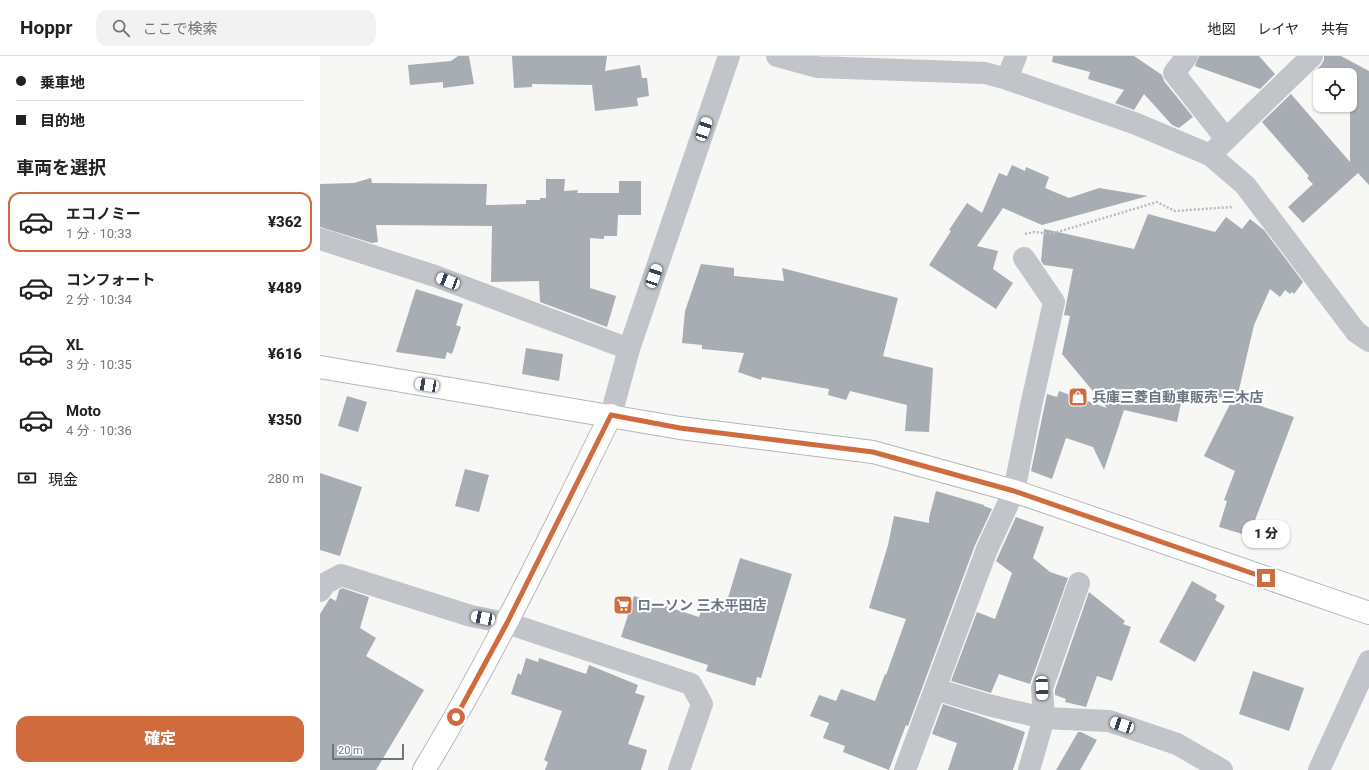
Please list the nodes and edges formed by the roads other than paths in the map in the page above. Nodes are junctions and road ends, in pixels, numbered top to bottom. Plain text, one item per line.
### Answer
1 (729, 56) edge
2 (776, 56) edge
3 (1016, 56) edge
4 (1187, 56) edge
5 (1312, 56) edge
6 (1007, 79) junction
7 (1226, 139) junction
8 (1210, 154) junction
9 (320, 239) edge
10 (1024, 258) road end
11 (1369, 341) edge
12 (629, 349) junction
13 (320, 367) edge
14 (611, 415) junction
15 (1014, 491) junction
16 (1079, 583) dead end
17 (320, 591) edge
18 (1369, 613) edge
19 (507, 623) junction
20 (1369, 662) edge
21 (935, 690) junction
22 (1044, 718) junction
23 (424, 770) edge
24 (679, 770) edge
25 (905, 770) edge
26 (1029, 770) edge
27 (1222, 770) edge
28 (1319, 770) edge

1 - 12 street
2 - 6 street
3 - 6 street
4 - 7 street
5 - 7 street
6 - 8 street
7 - 8 street
8 - 11 street
9 - 12 street
10 - 15 street
12 - 14 street
13 - 14 street
14 - 15 street
14 - 19 street
15 - 18 street
15 - 21 street
16 - 22 street
17 - 19 street
19 - 23 street
19 - 24 street
20 - 28 street
21 - 22 street
21 - 25 street
22 - 26 street
22 - 27 street

